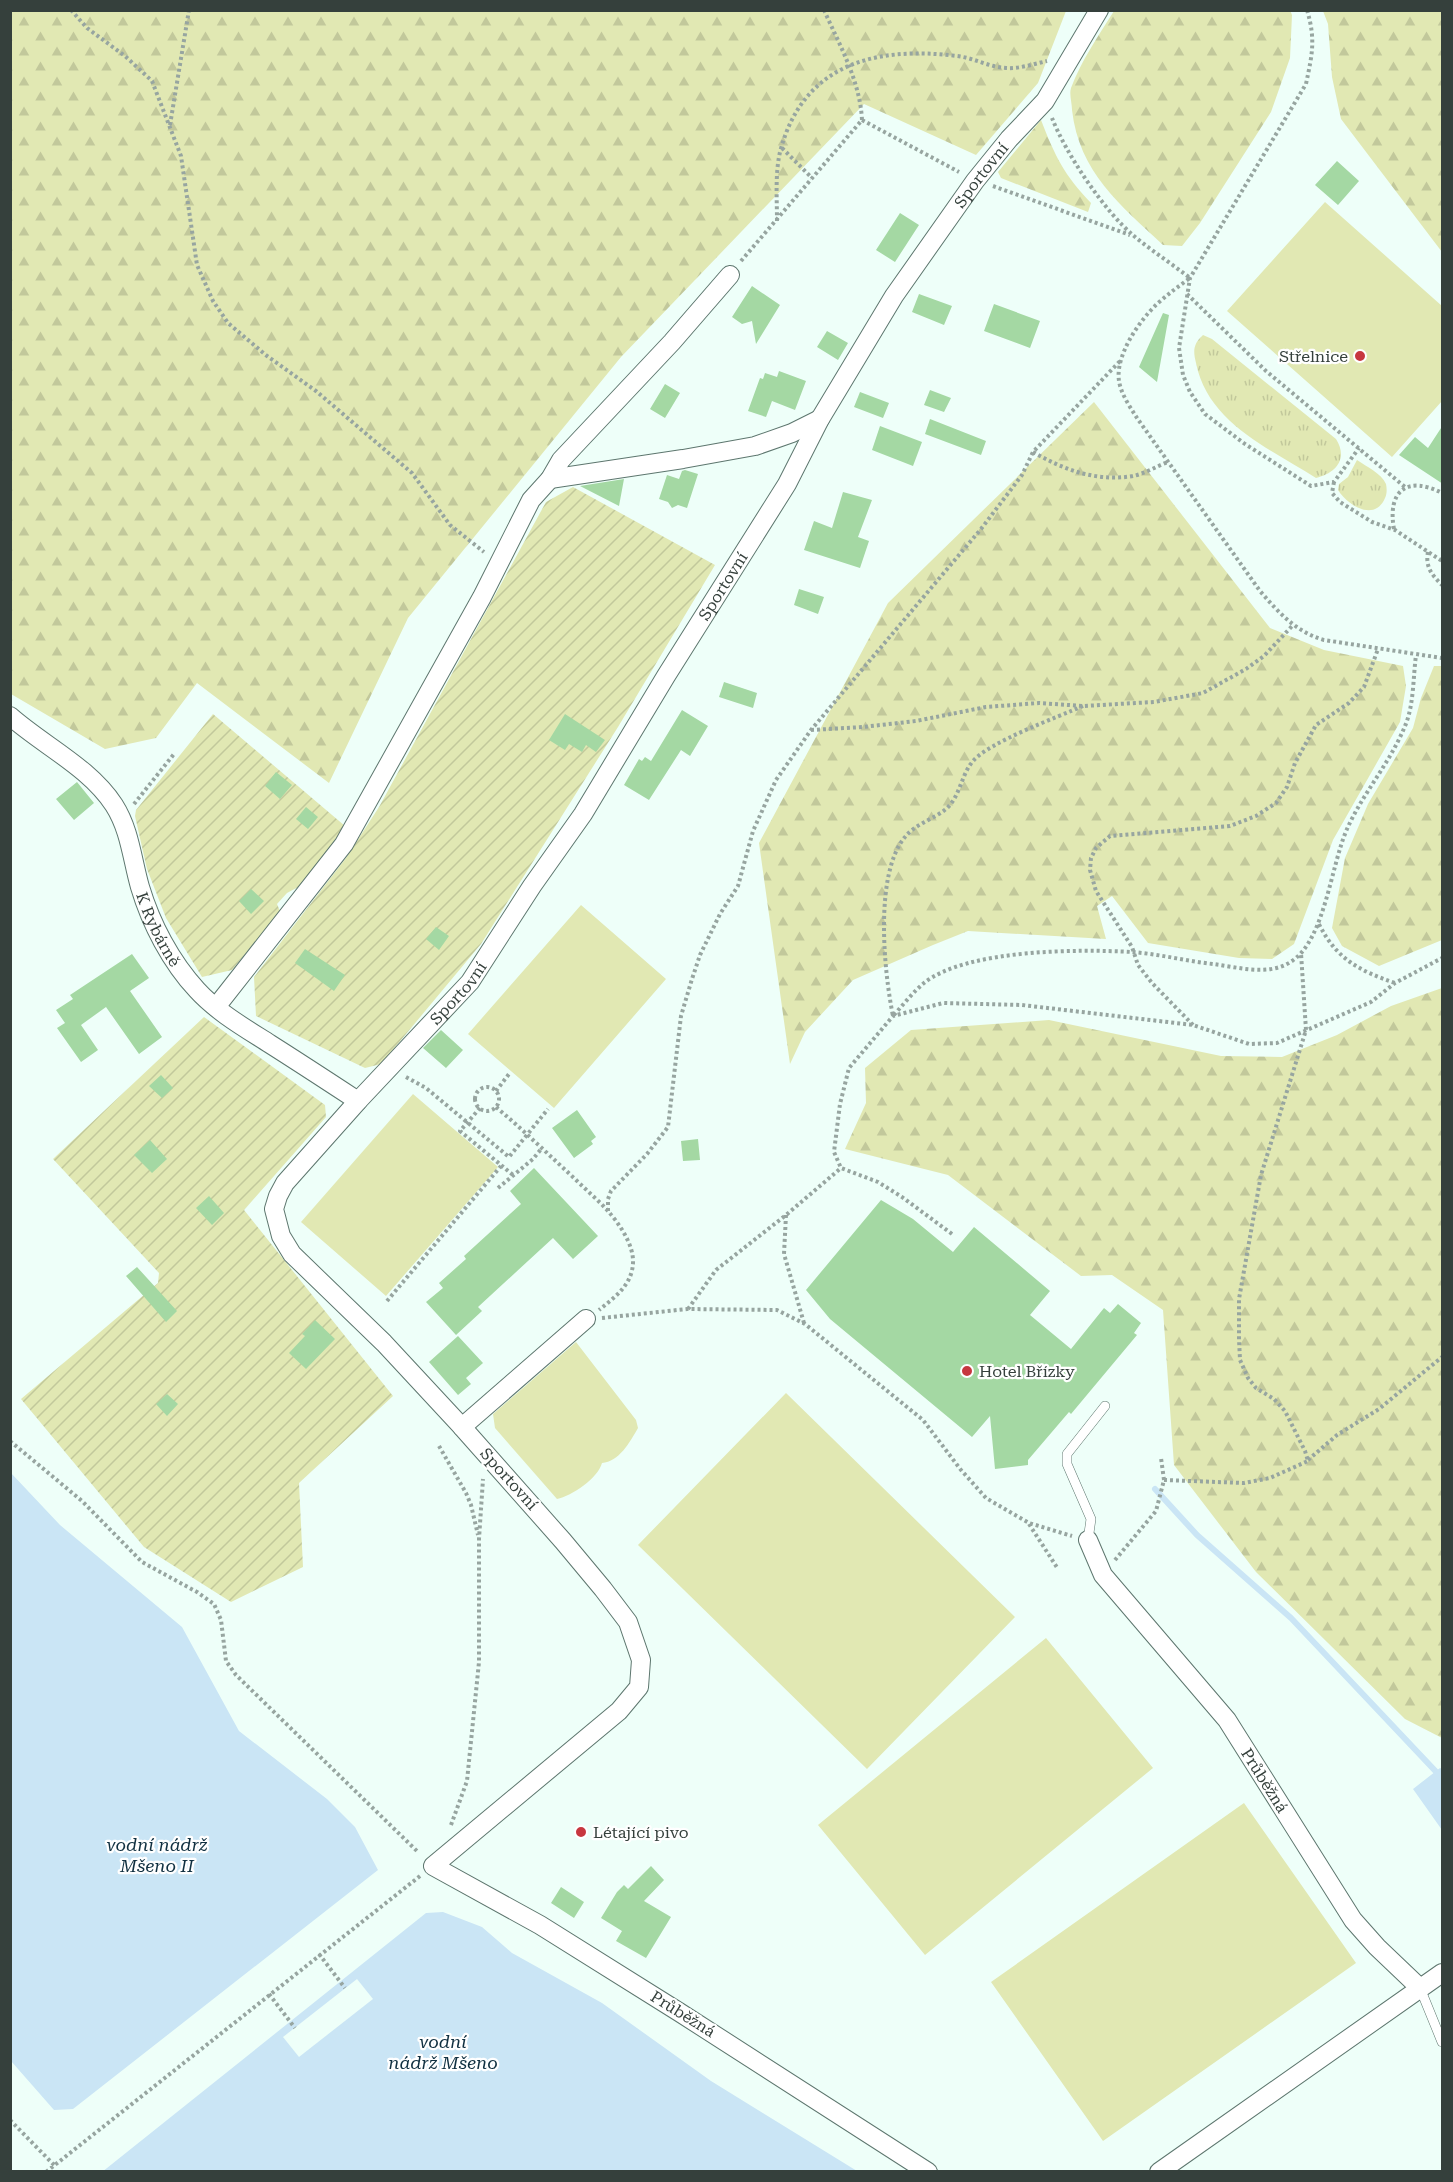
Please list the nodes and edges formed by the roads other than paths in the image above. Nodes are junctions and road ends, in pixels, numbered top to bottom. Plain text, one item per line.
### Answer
1 (1099, 10) edge
2 (730, 275) road end
3 (820, 419) junction
4 (550, 479) junction
5 (10, 716) edge
6 (216, 1007) junction
7 (358, 1101) junction
8 (586, 1319) road end
9 (1106, 1406) dead end
10 (462, 1427) junction
11 (1088, 1540) joint
12 (433, 1866) joint
13 (1443, 1973) edge
14 (1420, 1988) junction
15 (1443, 2042) edge
16 (928, 2172) edge
17 (1159, 2172) edge

1 - 3 street, Sportovní
2 - 4 street
3 - 4 street
3 - 7 street, Sportovní
4 - 6 street
5 - 6 street, K Rybárně
6 - 7 street, K Rybárně
7 - 10 street, Sportovní
8 - 10 street
9 - 11 lane
10 - 12 street, Sportovní
11 - 14 street, Průběžná
12 - 16 street, Průběžná
13 - 14 street
14 - 15 lane
14 - 17 street

